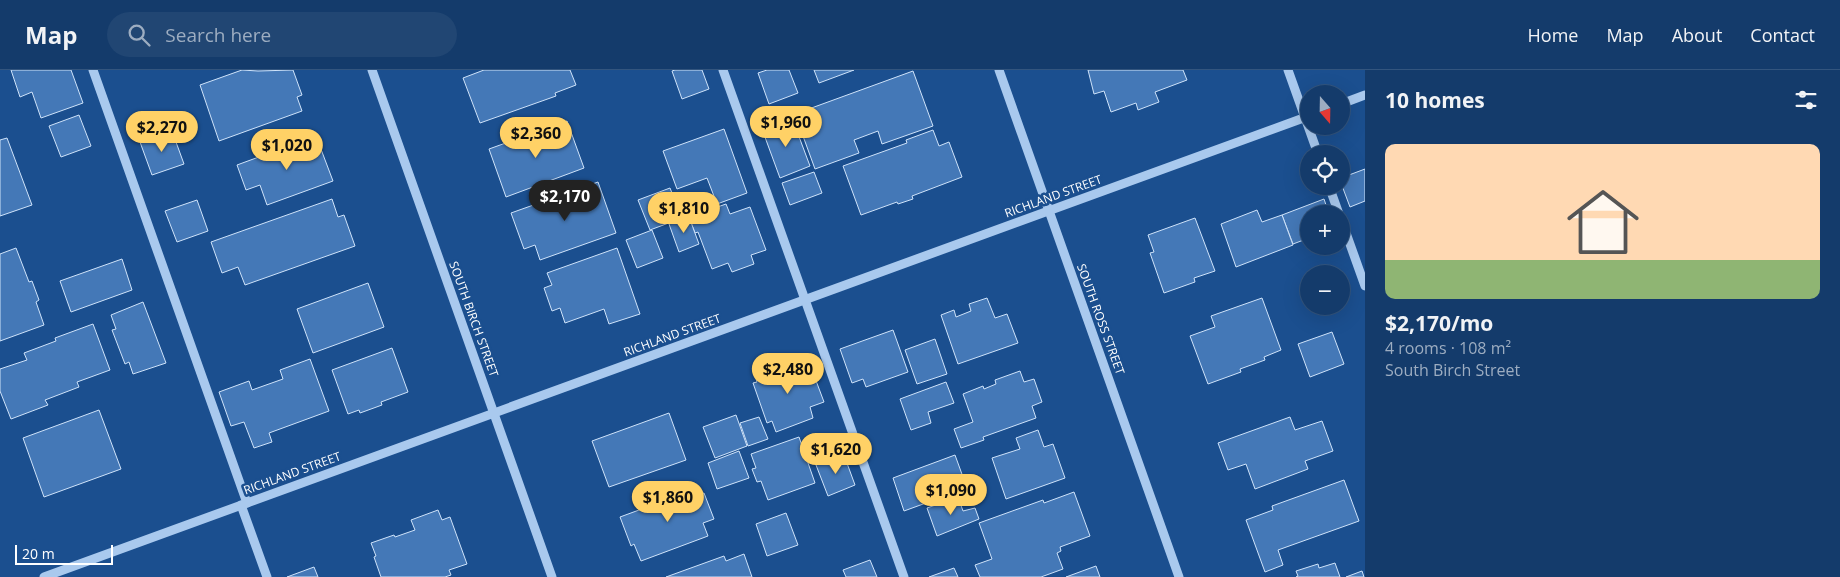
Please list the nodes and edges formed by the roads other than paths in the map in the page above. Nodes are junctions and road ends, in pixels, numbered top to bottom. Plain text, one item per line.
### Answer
1 (93, 70) edge
2 (372, 70) edge
3 (722, 70) edge
4 (1000, 70) edge
5 (1288, 70) edge
6 (1365, 95) edge
7 (1300, 99) edge
8 (1350, 101) edge
9 (1300, 119) edge
10 (1049, 211) junction
11 (1350, 245) edge
12 (1365, 286) edge
13 (806, 299) junction
14 (494, 413) junction
15 (244, 504) junction
16 (44, 577) edge
17 (267, 577) edge
18 (552, 577) edge
19 (904, 577) edge
20 (1179, 577) edge

1 - 15 street
2 - 14 street, SOUTH BIRCH STREET
3 - 13 street
4 - 10 street, SOUTH ROSS STREET
5 - 7 street
6 - 8 street
9 - 10 street, RICHLAND STREET
10 - 13 street, RICHLAND STREET
10 - 20 street, SOUTH ROSS STREET
11 - 12 street
13 - 14 street, RICHLAND STREET
13 - 19 street
14 - 15 street, RICHLAND STREET
14 - 18 street, SOUTH BIRCH STREET
15 - 16 street, RICHLAND STREET
15 - 17 street

